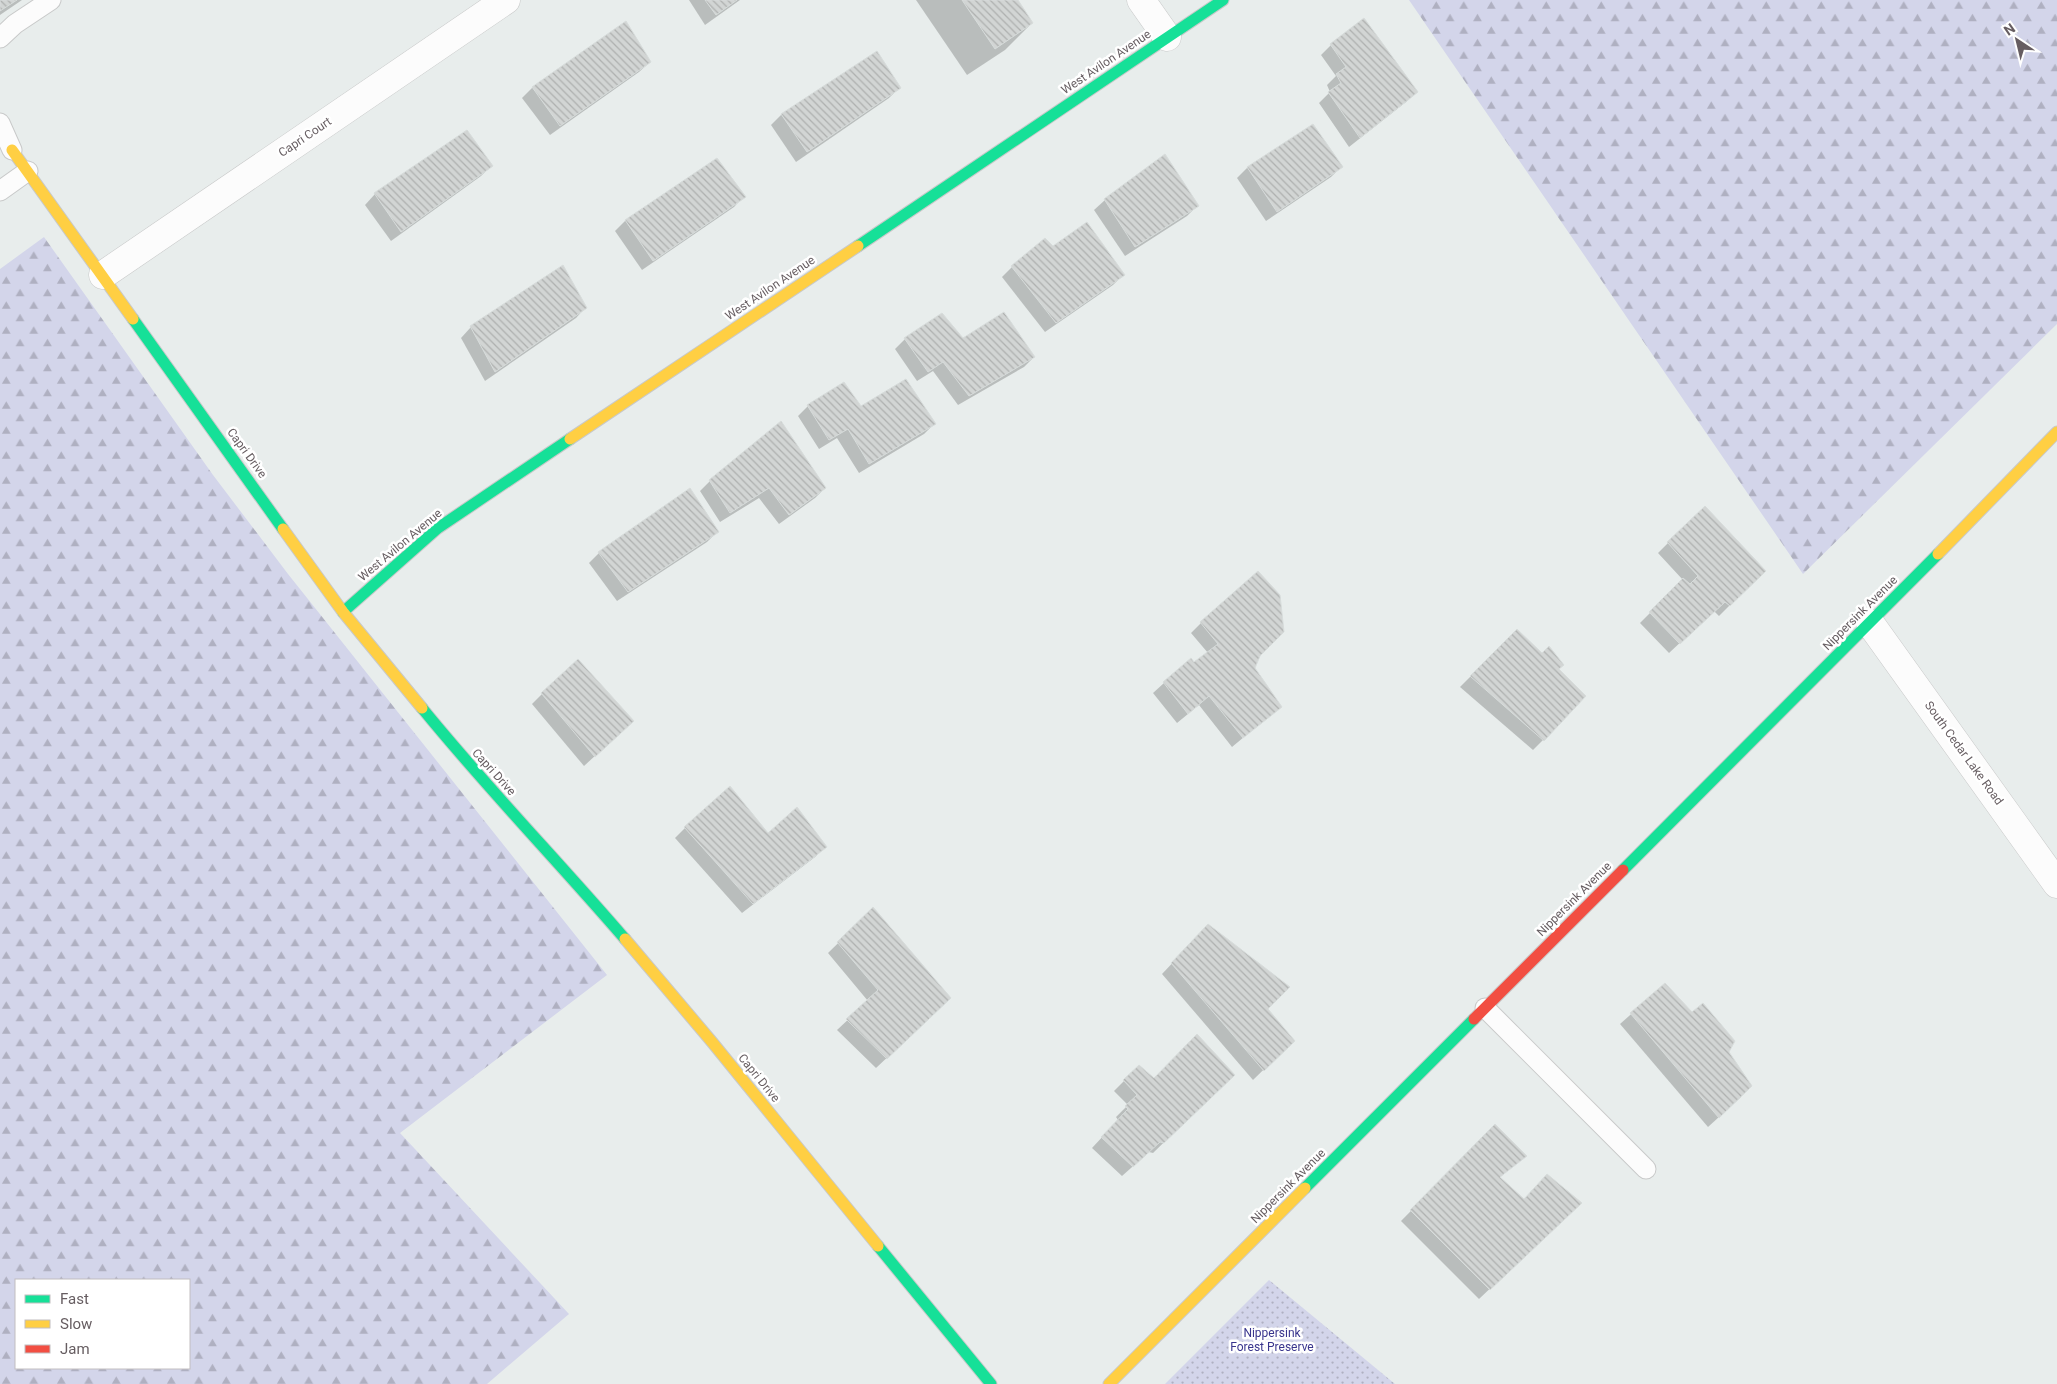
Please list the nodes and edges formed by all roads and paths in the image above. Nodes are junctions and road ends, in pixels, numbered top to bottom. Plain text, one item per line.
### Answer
1 (51, 0) edge
2 (506, 0) edge
3 (1141, 0) edge
4 (1223, 0) edge
5 (1167, 37) junction
6 (0, 38) edge
7 (0, 123) edge
8 (12, 150) joint
9 (28, 171) junction
10 (0, 191) edge
11 (103, 275) junction
12 (2057, 432) edge
13 (343, 612) junction
14 (1870, 623) junction
15 (2057, 884) edge
16 (1485, 1008) junction
17 (1646, 1169) dead end
18 (991, 1384) edge
19 (1109, 1384) edge

1 - 6 lane
2 - 11 street, Capri Court
3 - 5 street
4 - 5 street, West Avilon Avenue
5 - 13 street, West Avilon Avenue
7 - 8 lane
8 - 9 street, Capri Drive
9 - 10 lane
9 - 11 street, Capri Drive
11 - 13 street, Capri Drive
12 - 14 street, Nippersink Avenue
13 - 18 street, Capri Drive
14 - 15 street, South Cedar Lake Road
14 - 16 street, Nippersink Avenue
16 - 17 lane
16 - 19 street, Nippersink Avenue

